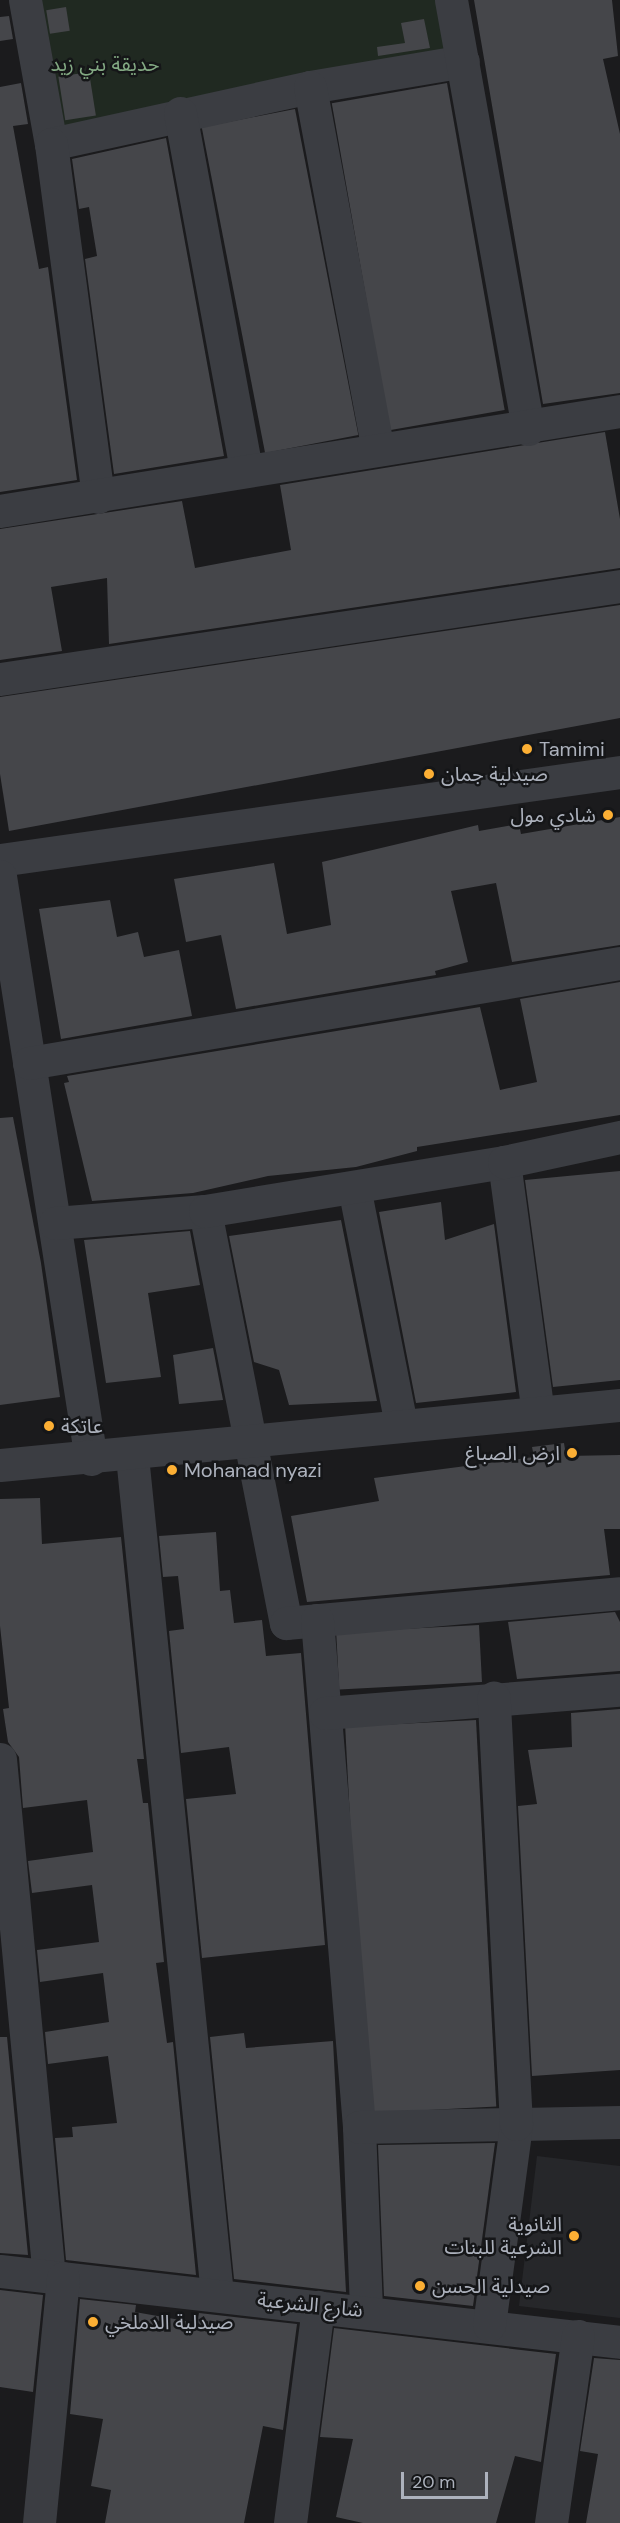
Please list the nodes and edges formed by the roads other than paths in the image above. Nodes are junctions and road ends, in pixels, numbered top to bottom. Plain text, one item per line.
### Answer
1 (25, 0) edge
2 (451, 0) edge
3 (463, 61) junction
4 (310, 87) junction
5 (180, 113) junction
6 (51, 144) junction
7 (620, 411) edge
8 (528, 429) junction
9 (378, 449) junction
10 (246, 470) junction
11 (98, 497) junction
12 (0, 511) edge
13 (620, 586) edge
14 (0, 680) edge
15 (620, 772) edge
16 (0, 860) edge
17 (0, 876) edge
18 (620, 963) edge
19 (29, 1063) junction
20 (620, 1137) edge
21 (504, 1162) junction
22 (354, 1187) junction
23 (205, 1211) junction
24 (56, 1223) junction
25 (620, 1405) edge
26 (537, 1412) junction
27 (401, 1425) junction
28 (254, 1438) junction
29 (132, 1456) junction
30 (91, 1459) junction
31 (0, 1465) edge
32 (620, 1593) edge
33 (317, 1620) junction
34 (620, 1690) edge
35 (494, 1698) junction
36 (325, 1713) junction
37 (0, 1759) edge
38 (620, 2122) edge
39 (516, 2124) junction
40 (359, 2127) junction
41 (0, 2271) edge
42 (56, 2278) junction
43 (217, 2294) junction
44 (318, 2307) junction
45 (366, 2311) junction
46 (489, 2325) junction
47 (578, 2336) junction
48 (620, 2342) edge
49 (39, 2523) edge
50 (290, 2523) edge
51 (551, 2523) edge

1 - 6 street
2 - 3 street
3 - 4 street
3 - 8 street
4 - 5 street
4 - 9 street
5 - 6 street
5 - 10 street
6 - 11 street
7 - 8 street
8 - 9 street
9 - 10 street
10 - 11 street
11 - 12 street
13 - 14 street
15 - 16 street
17 - 19 street
18 - 19 street
19 - 24 street
20 - 21 street
21 - 22 street
21 - 26 street
22 - 23 street
22 - 27 street
23 - 24 street
23 - 28 street
24 - 30 street
25 - 26 street
26 - 27 street
27 - 28 street
28 - 29 street
28 - 33 street
29 - 30 street
29 - 43 street
30 - 31 street
32 - 33 street
33 - 36 street
34 - 35 street
35 - 36 street
35 - 39 street
36 - 40 street
37 - 42 street
38 - 39 street
39 - 40 street
39 - 46 street
40 - 45 street
41 - 42 street, شارع الشرعية
42 - 43 street, شارع الشرعية
42 - 49 street
43 - 44 street, شارع الشرعية
44 - 45 street, شارع الشرعية
44 - 50 street
45 - 46 street, شارع الشرعية
46 - 47 street, شارع الشرعية
47 - 48 street, شارع الشرعية
47 - 51 street

